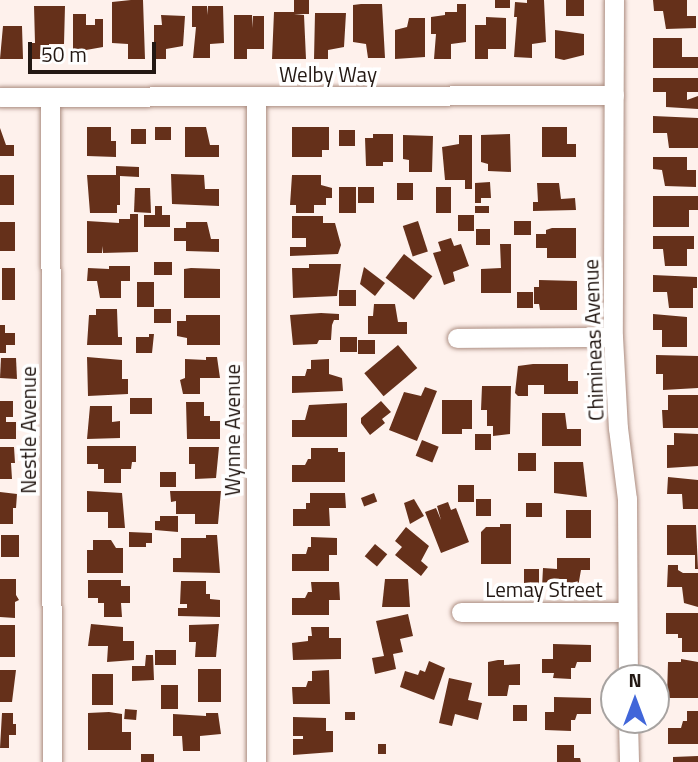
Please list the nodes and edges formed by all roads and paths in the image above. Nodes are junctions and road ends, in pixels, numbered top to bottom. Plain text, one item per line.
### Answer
1 (614, 0) edge
2 (614, 95) junction
3 (0, 97) edge
4 (256, 97) junction
5 (50, 98) junction
6 (613, 337) junction
7 (457, 338) dead end
8 (461, 612) dead end
9 (627, 612) junction
10 (628, 664) edge
11 (628, 734) edge
12 (52, 762) edge
13 (256, 762) edge
14 (629, 762) edge

1 - 2 street, Chimineas Avenue
2 - 4 street, Welby Way
2 - 6 street, Chimineas Avenue
3 - 5 street, Welby Way
4 - 5 street, Welby Way
4 - 13 street, Wynne Avenue
5 - 12 street, Nestle Avenue
6 - 7 street
6 - 9 street, Chimineas Avenue
8 - 9 street, Lemay Street
9 - 10 street, Chimineas Avenue
11 - 14 street

